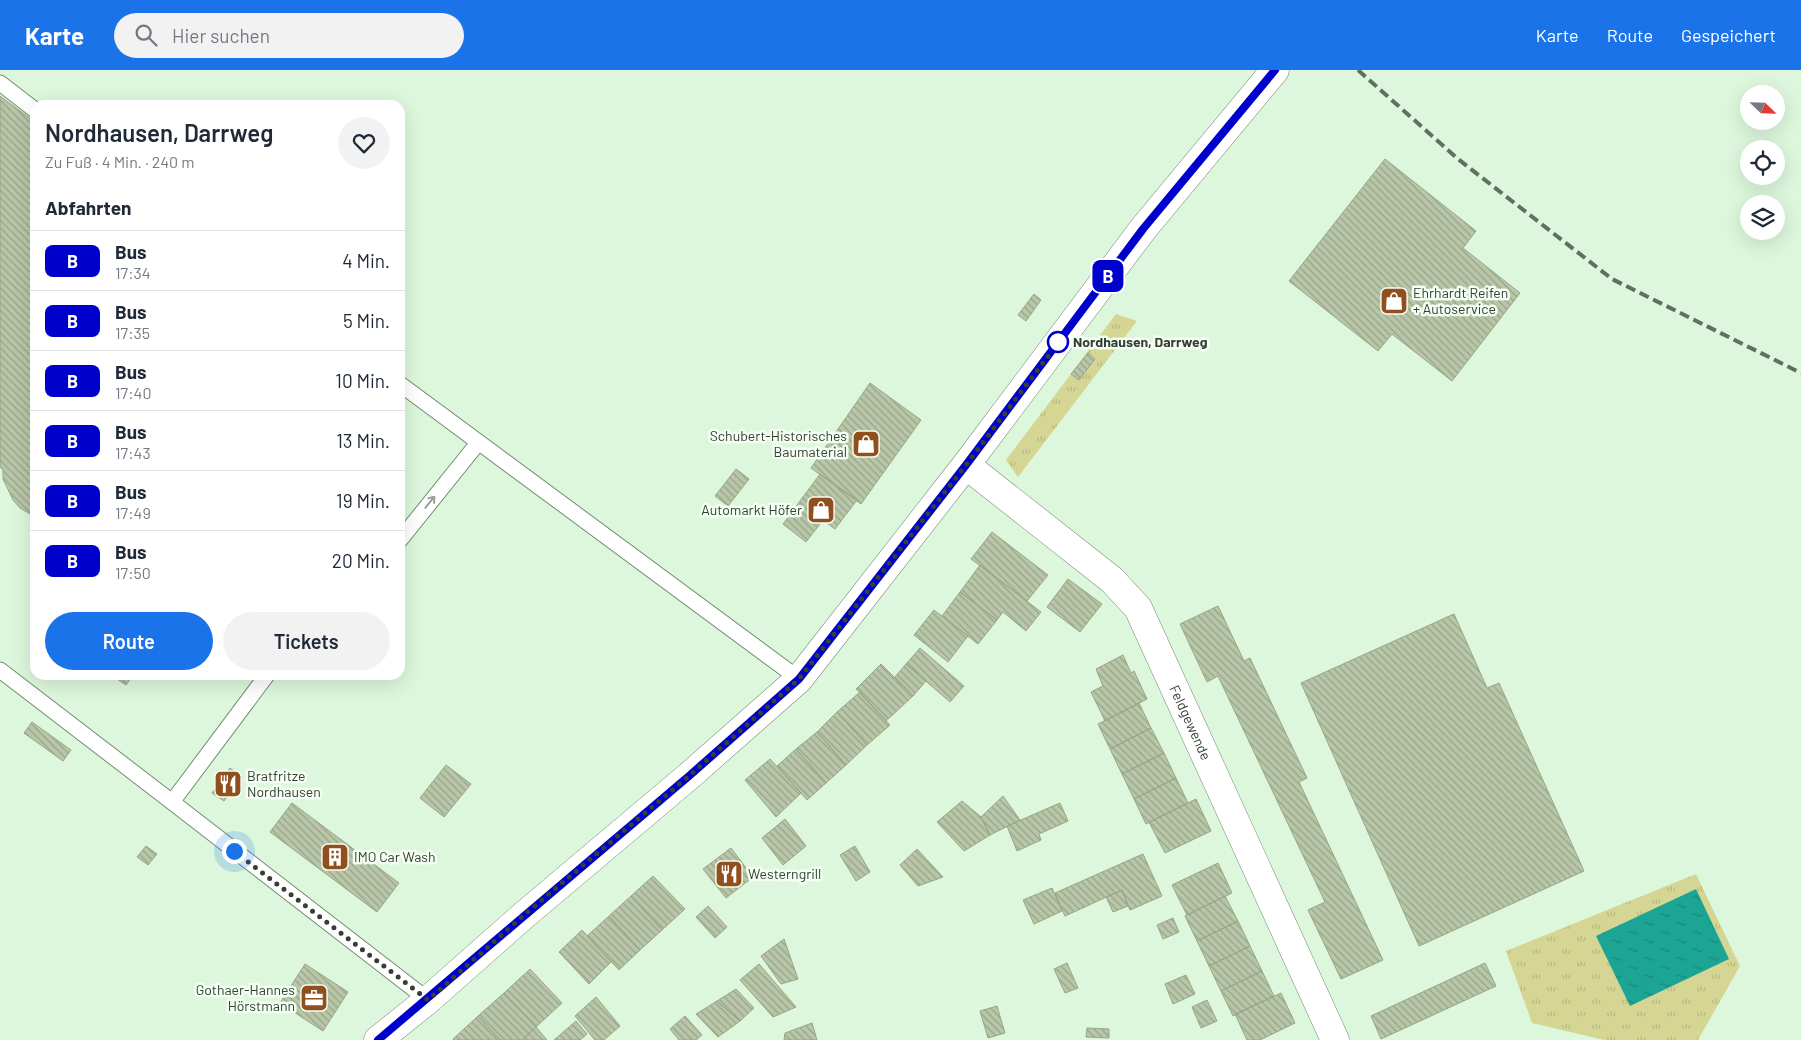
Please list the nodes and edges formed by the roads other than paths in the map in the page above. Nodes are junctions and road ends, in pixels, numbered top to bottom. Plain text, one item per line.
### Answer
1 (1275, 70) edge
2 (0, 83) edge
3 (30, 106) edge
4 (405, 388) edge
5 (478, 443) junction
6 (966, 465) junction
7 (405, 534) edge
8 (0, 670) edge
9 (799, 679) junction
10 (263, 680) edge
11 (172, 802) junction
12 (428, 1000) junction
13 (378, 1040) edge
14 (1335, 1040) edge

1 - 6 street
2 - 3 lane
4 - 5 lane
7 -> 5 lane
5 - 9 lane
6 - 9 street
6 - 14 street, Feldgewende
8 - 11 lane
9 - 12 street
10 - 11 lane
11 - 12 lane
12 - 13 street

